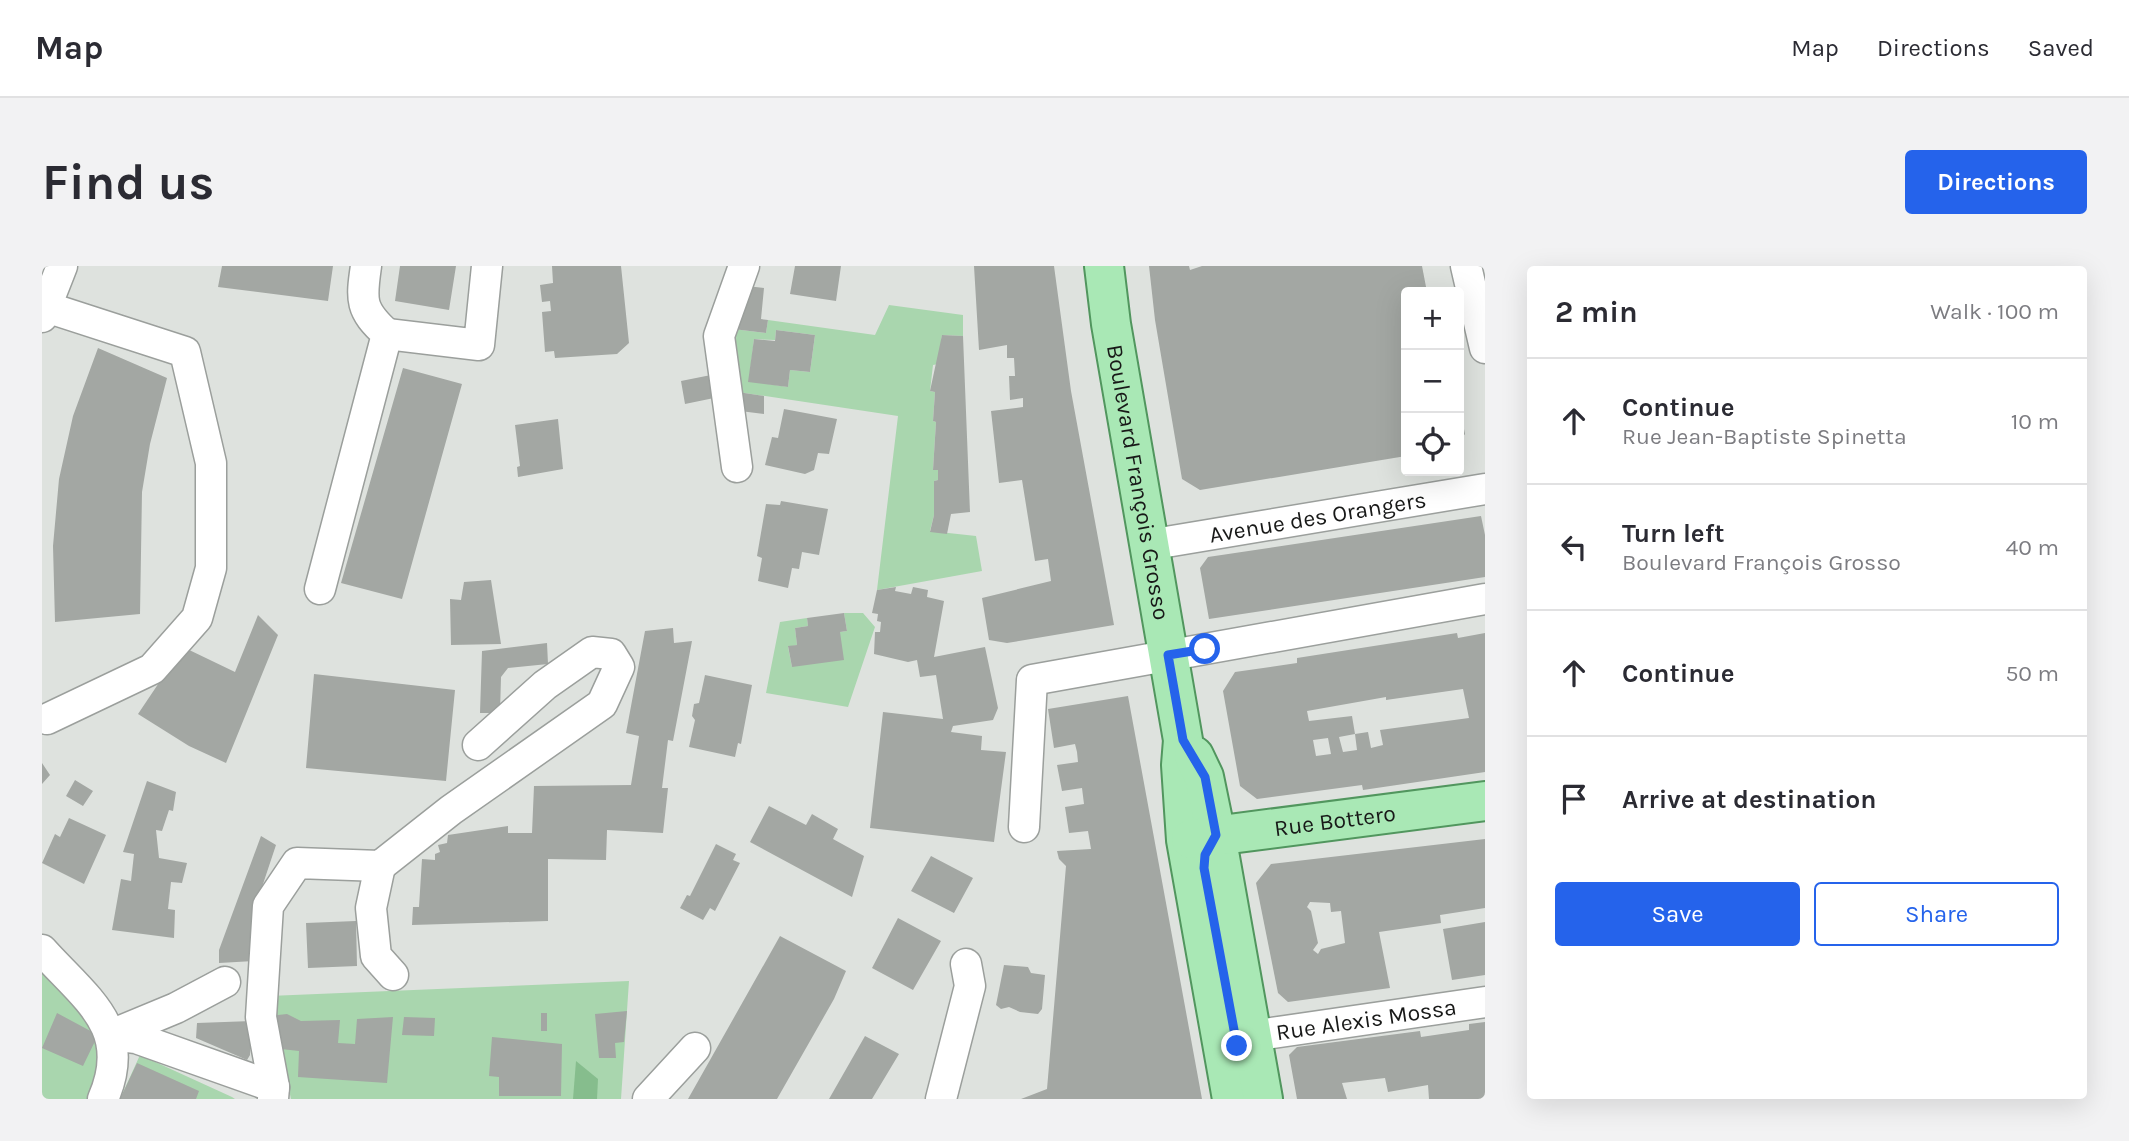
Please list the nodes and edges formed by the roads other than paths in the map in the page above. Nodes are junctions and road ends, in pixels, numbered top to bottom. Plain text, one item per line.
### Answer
1 (62, 266) edge
2 (366, 266) edge
3 (487, 266) edge
4 (744, 266) edge
5 (1104, 266) edge
6 (1466, 266) edge
7 (44, 312) edge
8 (387, 334) junction
9 (1485, 348) edge
10 (737, 467) dead end
11 (1485, 489) edge
12 (1148, 545) junction
13 (320, 589) dead end
14 (1485, 599) edge
15 (1168, 655) junction
16 (47, 719) dead end
17 (478, 745) dead end
18 (1485, 801) edge
19 (1024, 827) dead end
20 (1201, 837) junction
21 (380, 866) junction
22 (42, 950) edge
23 (966, 964) dead end
24 (393, 975) dead end
25 (225, 982) dead end
26 (1485, 1002) edge
27 (111, 1035) junction
28 (695, 1048) dead end
29 (1239, 1071) edge
30 (273, 1093) edge
31 (103, 1099) edge
32 (648, 1099) edge
33 (941, 1099) edge
34 (1264, 1099) edge

1 - 7 street
2 - 8 street
3 - 8 street
4 - 10 street
5 - 12 main road, Boulevard François Grosso
6 - 9 street
7 - 16 street
8 - 13 street
11 - 12 street, Avenue des Orangers
12 - 15 main road, Boulevard François Grosso
14 - 15 street
15 - 19 street
15 - 20 main road, Boulevard François Grosso
17 - 21 street
18 - 20 main road, Rue Bottero
20 - 29 main road, Boulevard François Grosso
21 - 24 street
21 - 30 street
22 - 27 street
23 - 33 street
25 - 27 street
26 - 29 street, Rue Alexis Mossa
27 - 30 street
27 - 31 street
28 - 32 street
29 - 34 main road, Boulevard François Grosso

